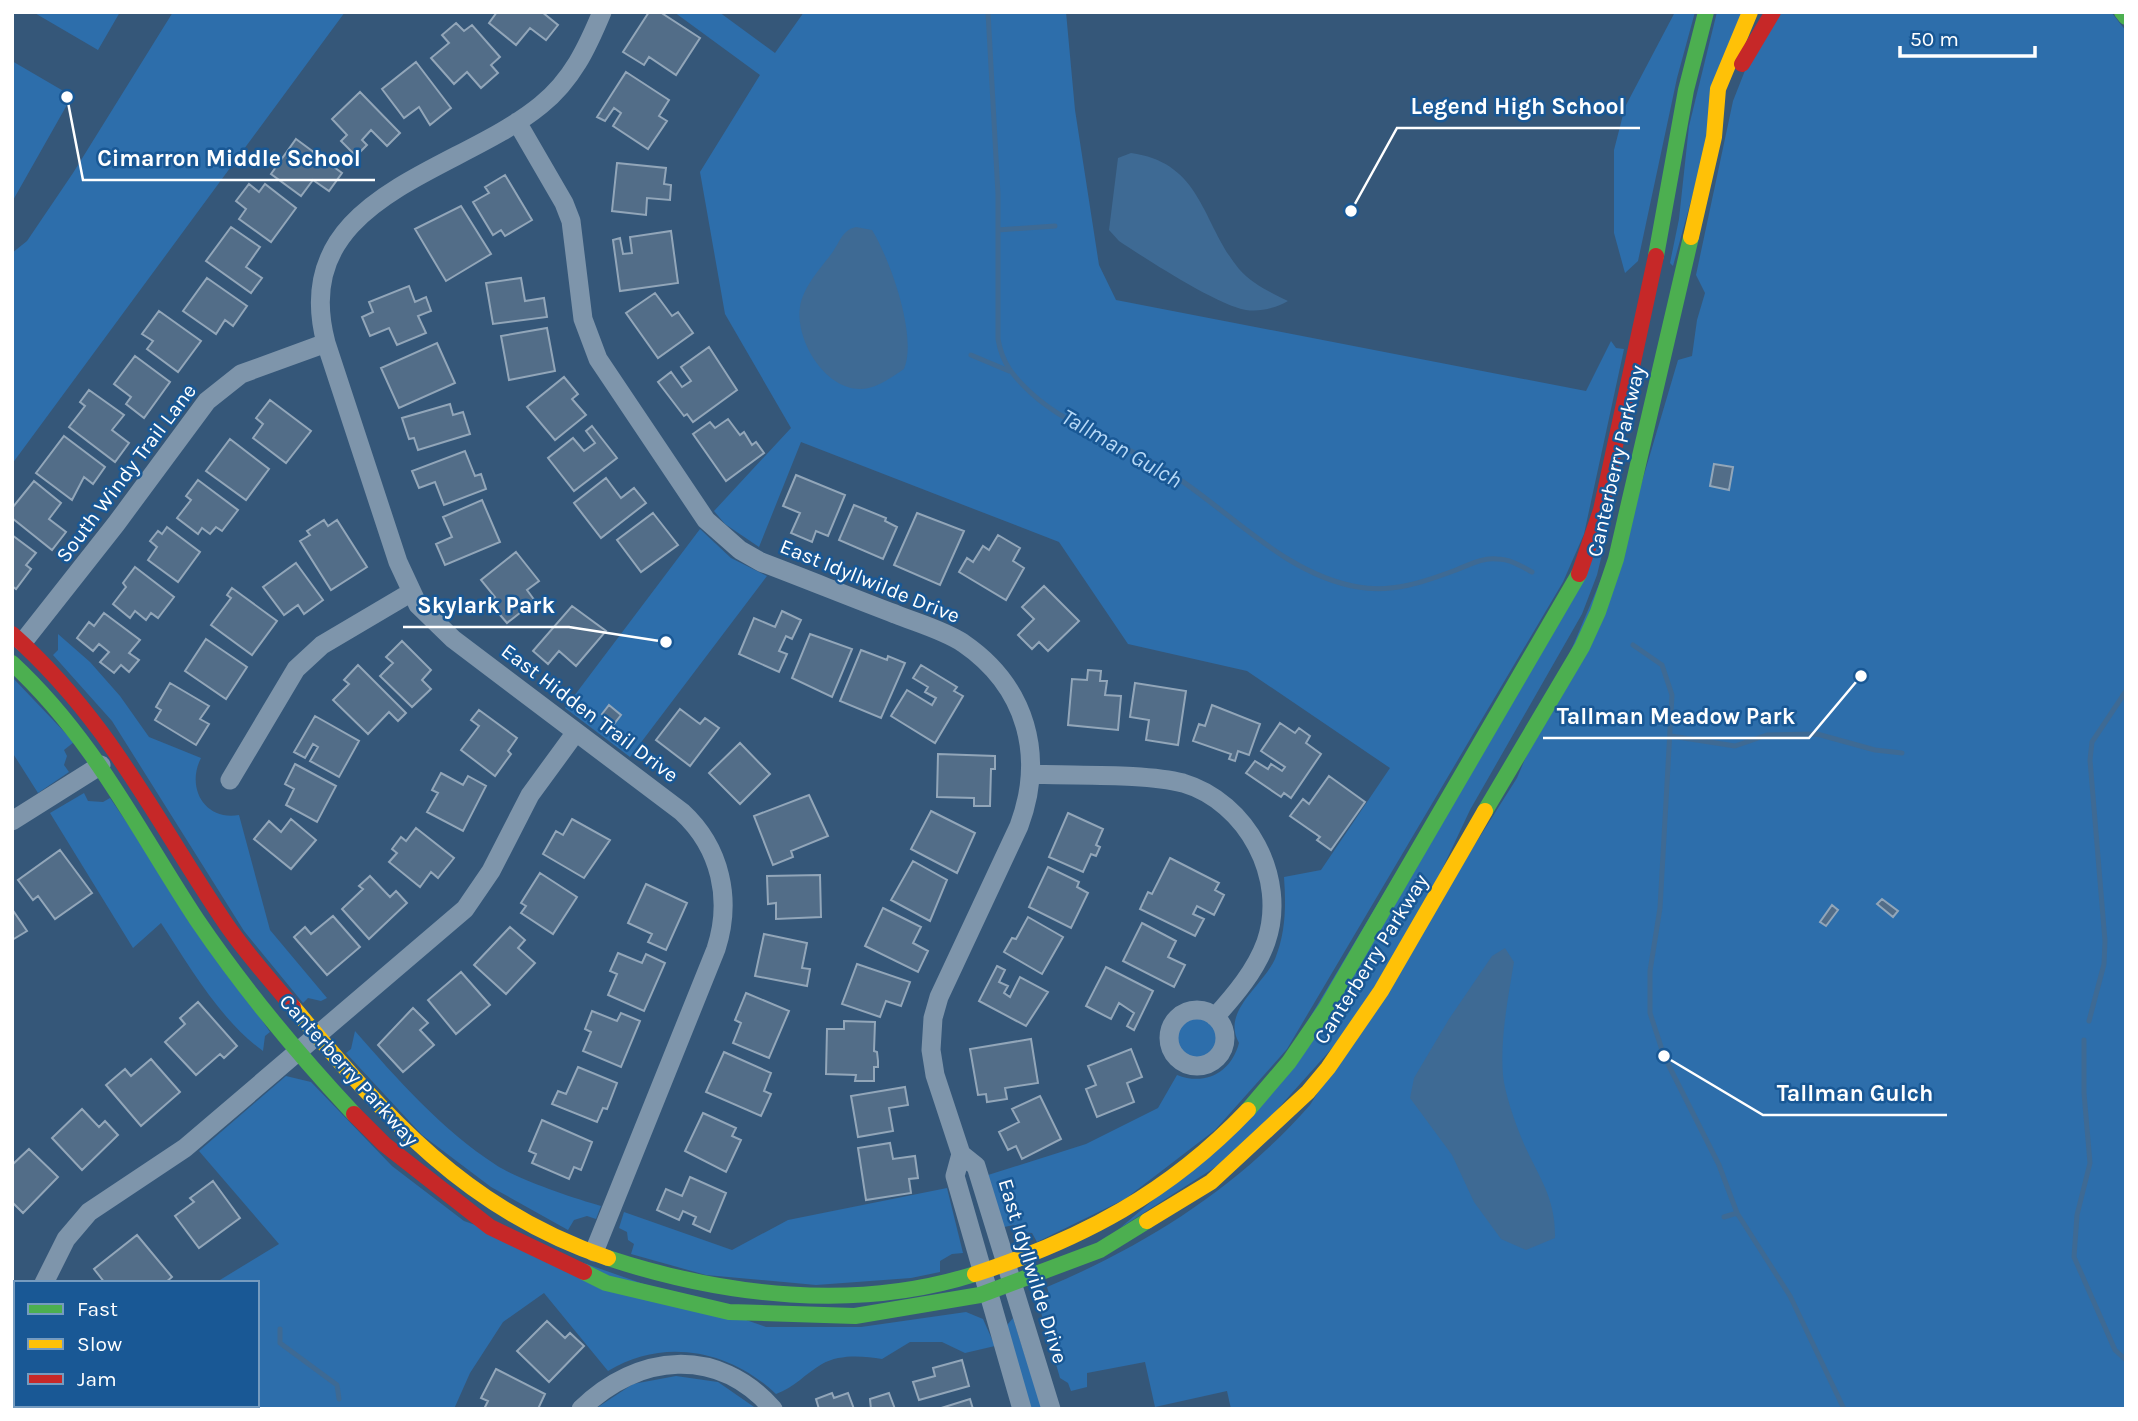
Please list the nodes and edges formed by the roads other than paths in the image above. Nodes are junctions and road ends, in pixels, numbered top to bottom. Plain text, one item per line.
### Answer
1 (602, 12) edge
2 (1706, 12) edge
3 (1750, 12) edge
4 (1773, 12) edge
5 (2122, 12) edge
6 (2126, 17) edge
7 (517, 122) junction
8 (1714, 137) junction
9 (326, 343) junction
10 (410, 593) junction
11 (17, 638) edge
12 (12, 663) edge
13 (576, 732) junction
14 (101, 765) junction
15 (1033, 774) junction
16 (230, 780) dead end
17 (12, 821) edge
18 (1215, 1017) dead end
19 (316, 1035) junction
20 (299, 1050) junction
21 (961, 1154) junction
22 (594, 1252) junction
23 (1007, 1265) junction
24 (983, 1272) junction
25 (45, 1281) edge
26 (1014, 1287) junction
27 (989, 1294) junction
28 (581, 1409) edge
29 (772, 1409) edge
30 (1022, 1409) edge
31 (1051, 1409) edge

1 - 7 street, East Hidden Trail Drive
2 - 23 street, Canterberry Parkway
3 - 8 street, Canterberry Parkway
4 - 8 street
5 - 6 street
7 - 9 street, East Hidden Trail Drive
7 - 15 street, East Idyllwilde Drive
8 - 26 street, Canterberry Parkway
9 - 10 street, East Hidden Trail Drive
9 - 11 street, South Windy Trail Lane
10 - 13 street, East Hidden Trail Drive
10 - 16 street
11 - 19 street, Canterberry Parkway
12 - 14 street, Canterberry Parkway
13 - 19 street
13 - 22 street, East Hidden Trail Drive
14 - 17 street
14 - 20 street, Canterberry Parkway
15 - 18 street
15 - 21 street, East Idyllwilde Drive
19 - 20 street
19 - 22 street, Canterberry Parkway
20 - 25 street
20 - 27 street, Canterberry Parkway
21 - 23 street, East Idyllwilde Drive
21 - 24 street, East Idyllwilde Drive
22 - 24 street, Canterberry Parkway
23 - 24 street, Canterberry Parkway
23 - 26 street, East Idyllwilde Drive
24 - 27 street, East Idyllwilde Drive
26 - 27 street, Canterberry Parkway
26 - 31 street, East Idyllwilde Drive
27 - 30 street, East Idyllwilde Drive
28 - 29 street

